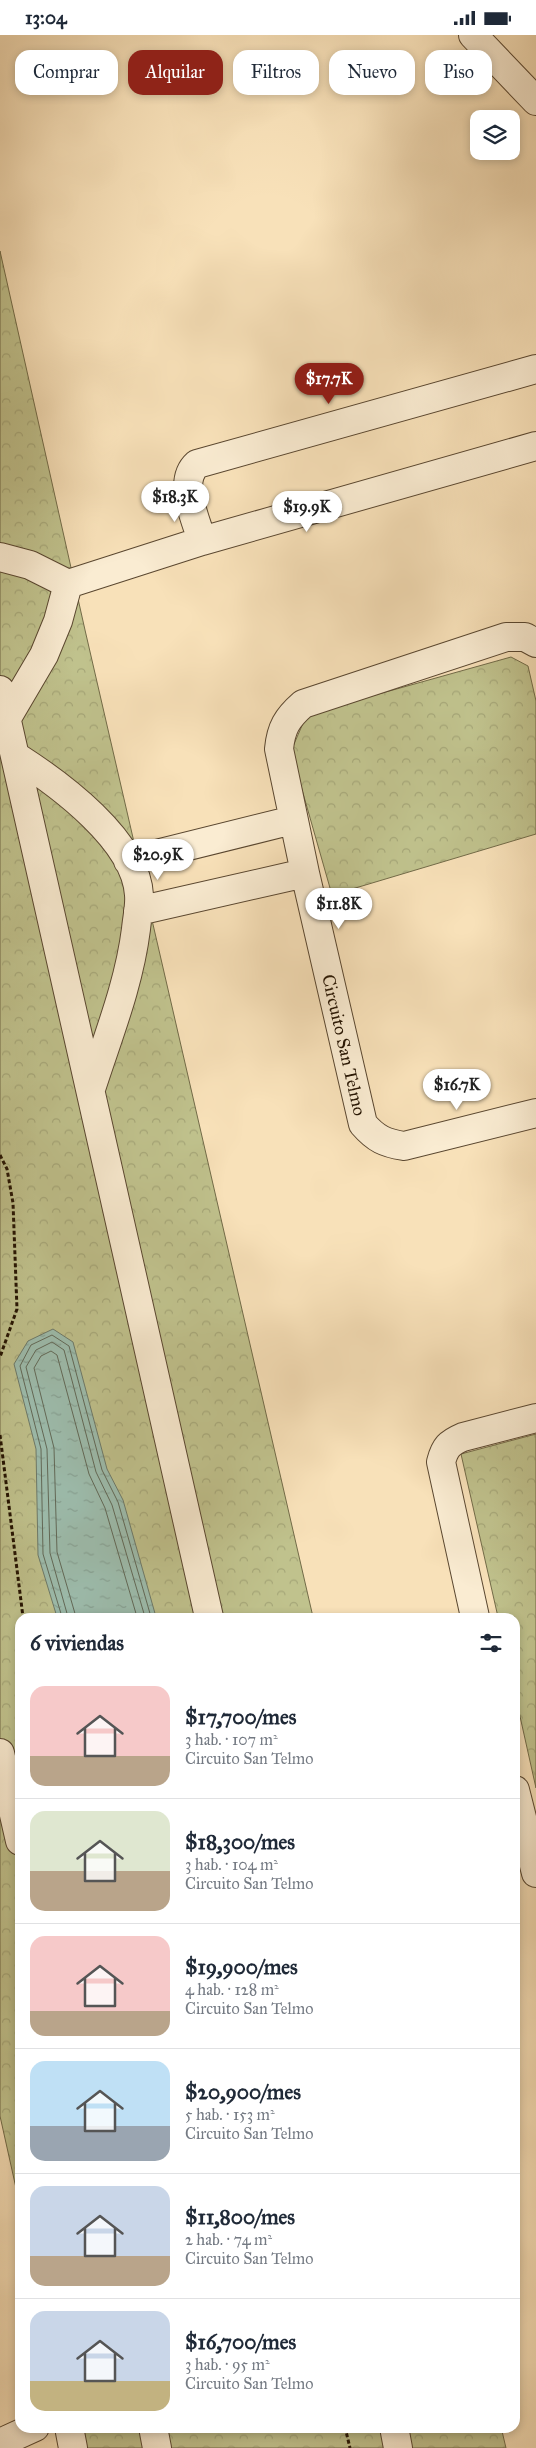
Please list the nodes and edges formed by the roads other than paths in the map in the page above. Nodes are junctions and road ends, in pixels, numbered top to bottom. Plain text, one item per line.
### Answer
1 (473, 35) edge
2 (536, 101) edge
3 (536, 369) edge
4 (536, 446) edge
5 (202, 541) junction
6 (0, 557) edge
7 (68, 584) junction
8 (536, 643) edge
9 (0, 690) edge
10 (6, 718) junction
11 (17, 757) junction
12 (293, 820) junction
13 (128, 861) junction
14 (304, 873) junction
15 (138, 911) junction
16 (90, 1090) junction
17 (536, 1113) edge
18 (536, 1418) edge
19 (208, 1613) edge
20 (474, 1613) edge
21 (0, 1753) edge
22 (520, 1810) edge
23 (15, 1819) edge
24 (536, 1873) edge
25 (22, 2433) edge
26 (70, 2433) edge
27 (154, 2433) edge
28 (395, 2433) edge
29 (0, 2443) edge
30 (73, 2448) edge
31 (157, 2448) edge
32 (398, 2448) edge

1 - 2 street
3 - 5 street
4 - 5 street
5 - 7 street
6 - 7 street
7 - 10 street
8 - 12 street, Circuito San Telmo
9 - 10 street
10 - 11 street
11 - 13 street
11 - 16 street
12 - 13 street
12 - 14 street, Circuito San Telmo
13 - 15 street
14 - 15 street
14 - 17 street, Circuito San Telmo
15 - 16 street
16 - 19 street
18 - 20 street
21 - 23 street
22 - 24 street
25 - 29 street
26 - 30 street
27 - 31 street
28 - 32 street

